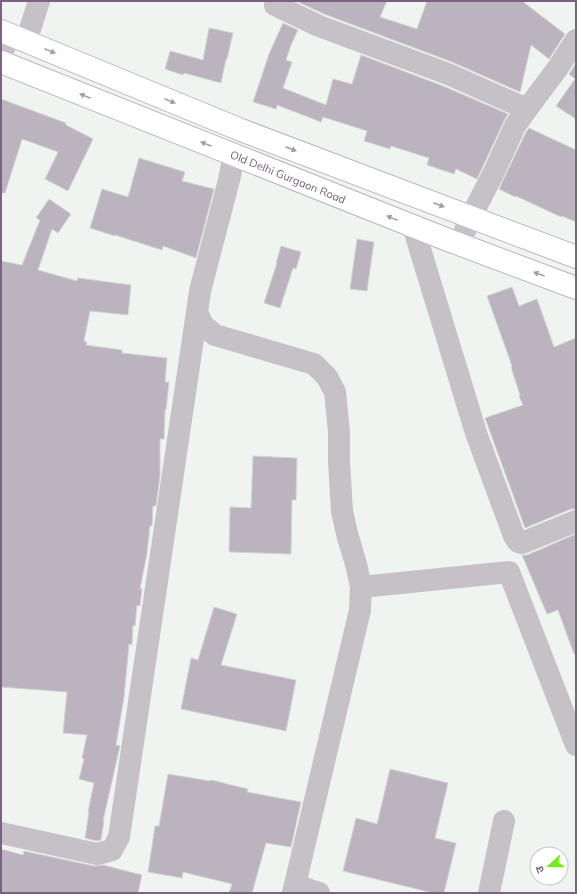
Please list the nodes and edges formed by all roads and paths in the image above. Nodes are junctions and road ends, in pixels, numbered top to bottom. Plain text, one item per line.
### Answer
1 (39, 1) edge
2 (275, 5) dead end
3 (12, 36) edge
4 (576, 40) edge
5 (1, 57) edge
6 (1, 62) edge
7 (527, 109) junction
8 (234, 155) junction
9 (471, 217) junction
10 (413, 226) junction
11 (459, 244) junction
12 (576, 257) edge
13 (576, 288) edge
14 (197, 312) junction
15 (576, 521) edge
16 (361, 587) junction
17 (575, 737) edge
18 (504, 821) dead end
19 (1, 833) edge
20 (294, 889) edge
21 (319, 893) edge
22 (489, 893) edge

1 - 3 street
2 - 7 street
3 - 5 street
3 -> 9 main road
4 - 7 street
8 -> 6 main road, Old Delhi Gurgaon Road
7 - 9 street
10 -> 8 main road, Old Delhi Gurgaon Road
8 - 14 street
9 - 11 street
9 - 12 main road
10 - 11 main road, Old Delhi Gurgaon Road
10 - 15 street
13 -> 11 main road, Old Delhi Gurgaon Road
14 - 16 street
14 - 19 street
16 - 17 street
16 - 20 street
18 - 22 street
20 - 21 street

